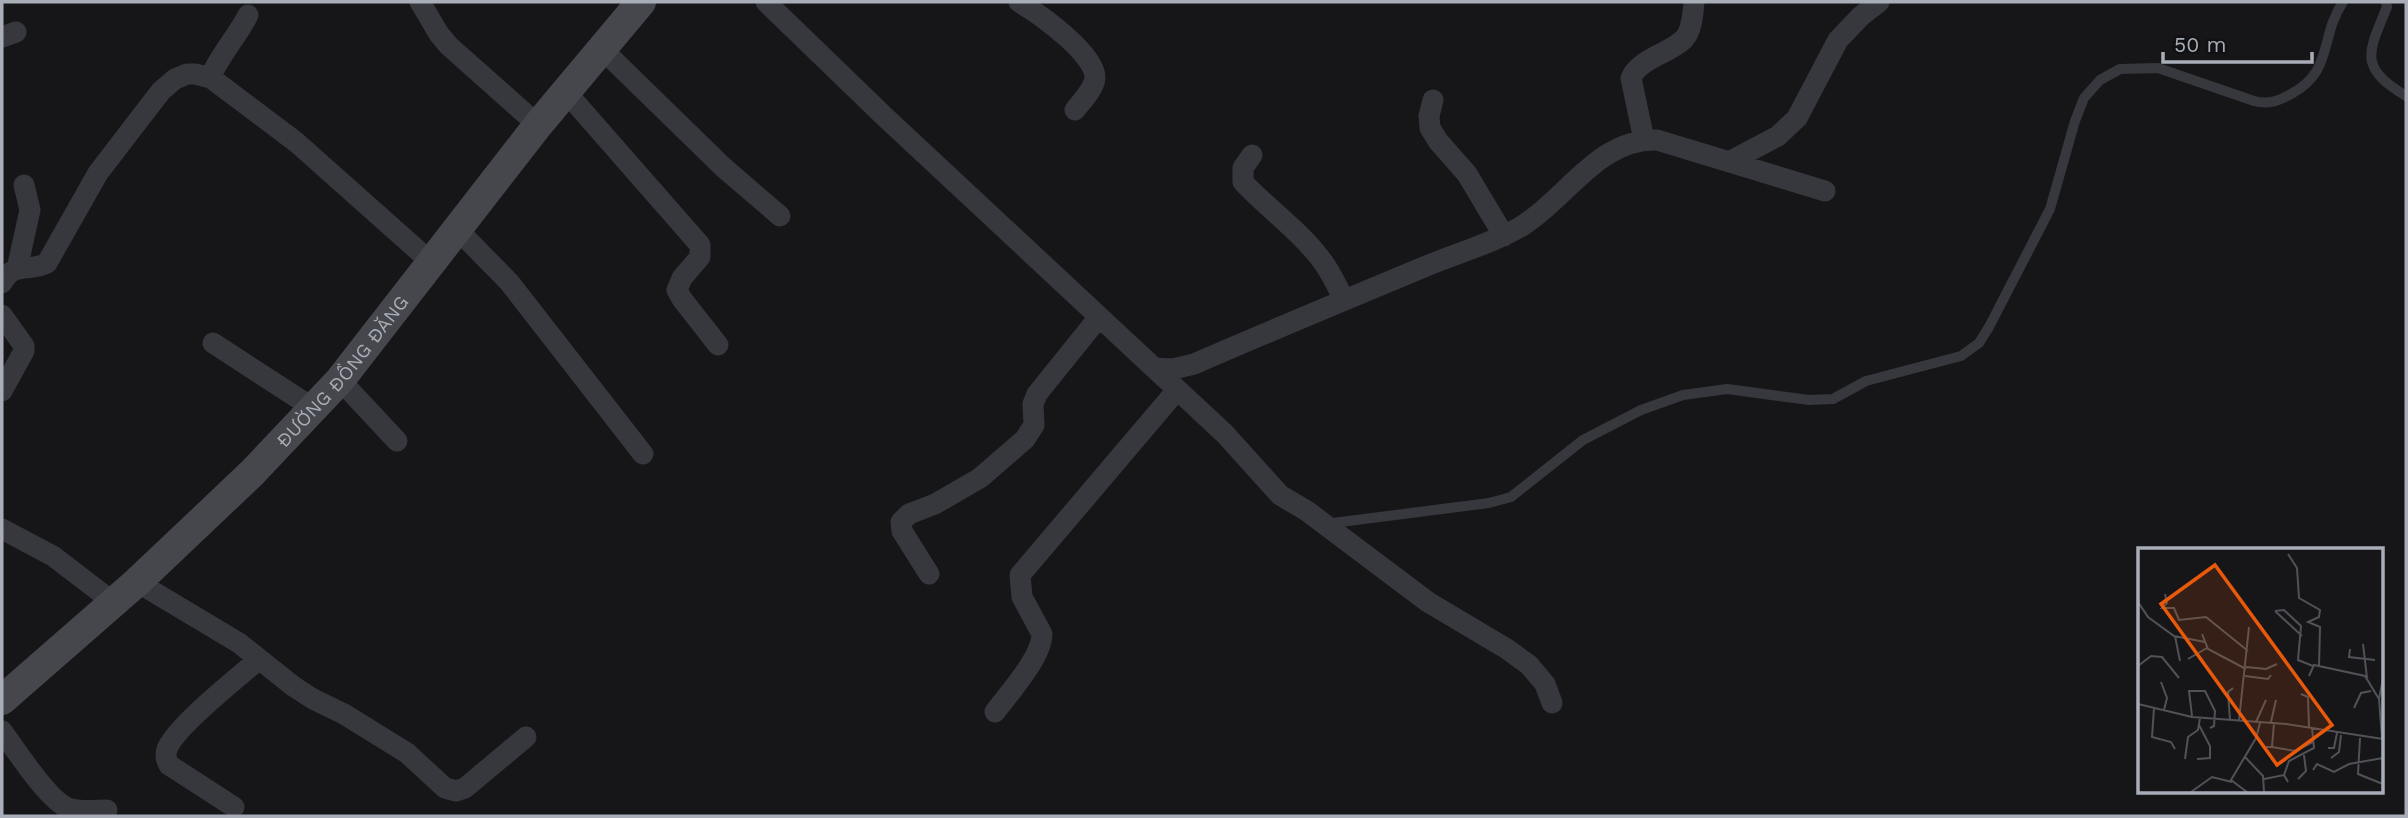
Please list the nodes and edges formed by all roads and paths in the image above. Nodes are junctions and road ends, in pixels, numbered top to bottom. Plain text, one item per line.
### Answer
1 (420, 2) edge
2 (641, 2) edge
3 (766, 2) edge
4 (1019, 2) edge
5 (1694, 2) edge
6 (1879, 2) edge
7 (2343, 2) edge
8 (2386, 2) edge
9 (248, 15) dead end
10 (602, 49) junction
11 (211, 78) junction
12 (565, 92) junction
13 (2406, 96) edge
14 (1433, 100) dead end
15 (1075, 110) dead end
16 (538, 125) junction
17 (1644, 140) junction
18 (1252, 155) dead end
19 (1729, 162) junction
20 (24, 186) dead end
21 (1825, 191) dead end
22 (780, 216) dead end
23 (457, 229) junction
24 (1504, 236) junction
25 (431, 262) junction
26 (9, 276) edge
27 (1344, 300) junction
28 (2, 315) edge
29 (1099, 317) junction
30 (213, 343) dead end
31 (718, 345) dead end
32 (1154, 368) junction
33 (340, 380) junction
34 (1177, 390) junction
35 (2, 391) edge
36 (313, 408) junction
37 (397, 441) dead end
38 (643, 454) dead end
39 (1324, 524) junction
40 (2, 529) edge
41 (929, 574) dead end
42 (137, 582) junction
43 (113, 602) junction
44 (259, 659) junction
45 (2, 700) edge
46 (1552, 703) dead end
47 (995, 712) dead end
48 (2, 731) edge
49 (526, 737) dead end
50 (234, 807) dead end
51 (107, 810) dead end

1 - 16 street
2 - 10 main road, ĐƯỜNG ĐỒNG ĐĂNG
3 - 29 street
4 - 15 street
5 - 17 street
6 - 19 street
7 - 39 lane
8 - 13 lane
9 - 11 street
10 - 12 main road, ĐƯỜNG ĐỒNG ĐĂNG
10 - 22 street
11 - 25 street
11 - 26 street
12 - 16 main road, ĐƯỜNG ĐỒNG ĐĂNG
12 - 31 street
14 - 24 street
16 - 23 main road, ĐƯỜNG ĐỒNG ĐĂNG
17 - 19 street
17 - 24 street
18 - 27 street
19 - 21 street
20 - 26 street
23 - 25 main road, ĐƯỜNG ĐỒNG ĐĂNG
23 - 38 street
24 - 27 street
25 - 33 main road, ĐƯỜNG ĐỒNG ĐĂNG
27 - 32 street
28 - 35 street
29 - 32 street
29 - 41 street
30 - 36 street
32 - 34 street
33 - 36 main road, ĐƯỜNG ĐỒNG ĐĂNG
33 - 37 street
34 - 39 street
34 - 47 street
36 - 42 main road, ĐƯỜNG ĐỒNG ĐĂNG
39 - 46 street
40 - 43 street
42 - 43 main road, ĐƯỜNG ĐỒNG ĐĂNG
42 - 44 street
43 - 45 main road, ĐƯỜNG ĐỒNG ĐĂNG
44 - 49 street
44 - 50 street
48 - 51 street

